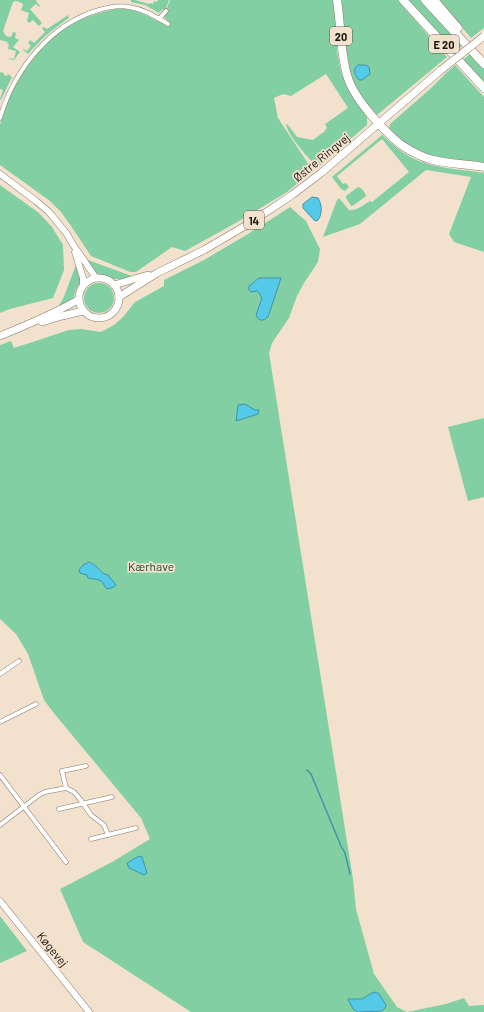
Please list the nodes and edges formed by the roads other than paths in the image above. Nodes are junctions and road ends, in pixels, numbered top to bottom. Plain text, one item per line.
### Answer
1 (338, 0) edge
2 (404, 0) edge
3 (425, 0) edge
4 (434, 0) edge
5 (166, 11) dead end
6 (159, 19) junction
7 (168, 24) dead end
8 (484, 36) edge
9 (484, 60) edge
10 (484, 64) edge
11 (484, 88) edge
12 (0, 118) edge
13 (379, 124) junction
14 (484, 167) edge
15 (0, 174) edge
16 (72, 243) junction
17 (157, 273) junction
18 (96, 278) junction
19 (83, 284) junction
20 (114, 285) junction
21 (119, 297) junction
22 (78, 300) junction
23 (83, 311) junction
24 (23, 327) junction
25 (0, 336) edge
26 (19, 661) dead end
27 (0, 674) edge
28 (36, 704) dead end
29 (0, 722) edge
30 (86, 766) dead end
31 (0, 776) edge
32 (66, 788) junction
33 (112, 797) dead end
34 (83, 804) junction
35 (23, 807) junction
36 (59, 809) dead end
37 (0, 825) edge
38 (136, 828) dead end
39 (108, 835) junction
40 (91, 838) dead end
41 (66, 862) dead end
42 (0, 901) edge
43 (90, 1012) edge

1 - 13 highway, 20
2 - 11 highway, E 20
3 - 10 highway, E 20
4 - 9 highway
5 - 6 street
6 - 7 street
6 - 12 street
8 - 13 main road, Østre Ringvej / 14, bridge
13 - 14 highway
13 - 17 main road, Østre Ringvej / 14
15 - 16 street
16 - 18 street
16 - 19 street
17 - 20 main road, Østre Ringvej / 14
17 - 21 main road, Østre Ringvej / 14
18 - 19 main road
18 - 20 main road
19 - 22 main road
20 - 21 main road
21 - 23 main road
22 - 23 main road
22 - 24 main road
23 - 24 main road
24 - 25 main road
26 - 27 street
28 - 29 street
30 - 32 street
31 - 35 street
32 - 34 street
32 - 35 street
33 - 34 street
34 - 36 street
34 - 39 street
35 - 37 street
35 - 41 street
38 - 39 street
39 - 40 street
42 - 43 street, Køgevej

